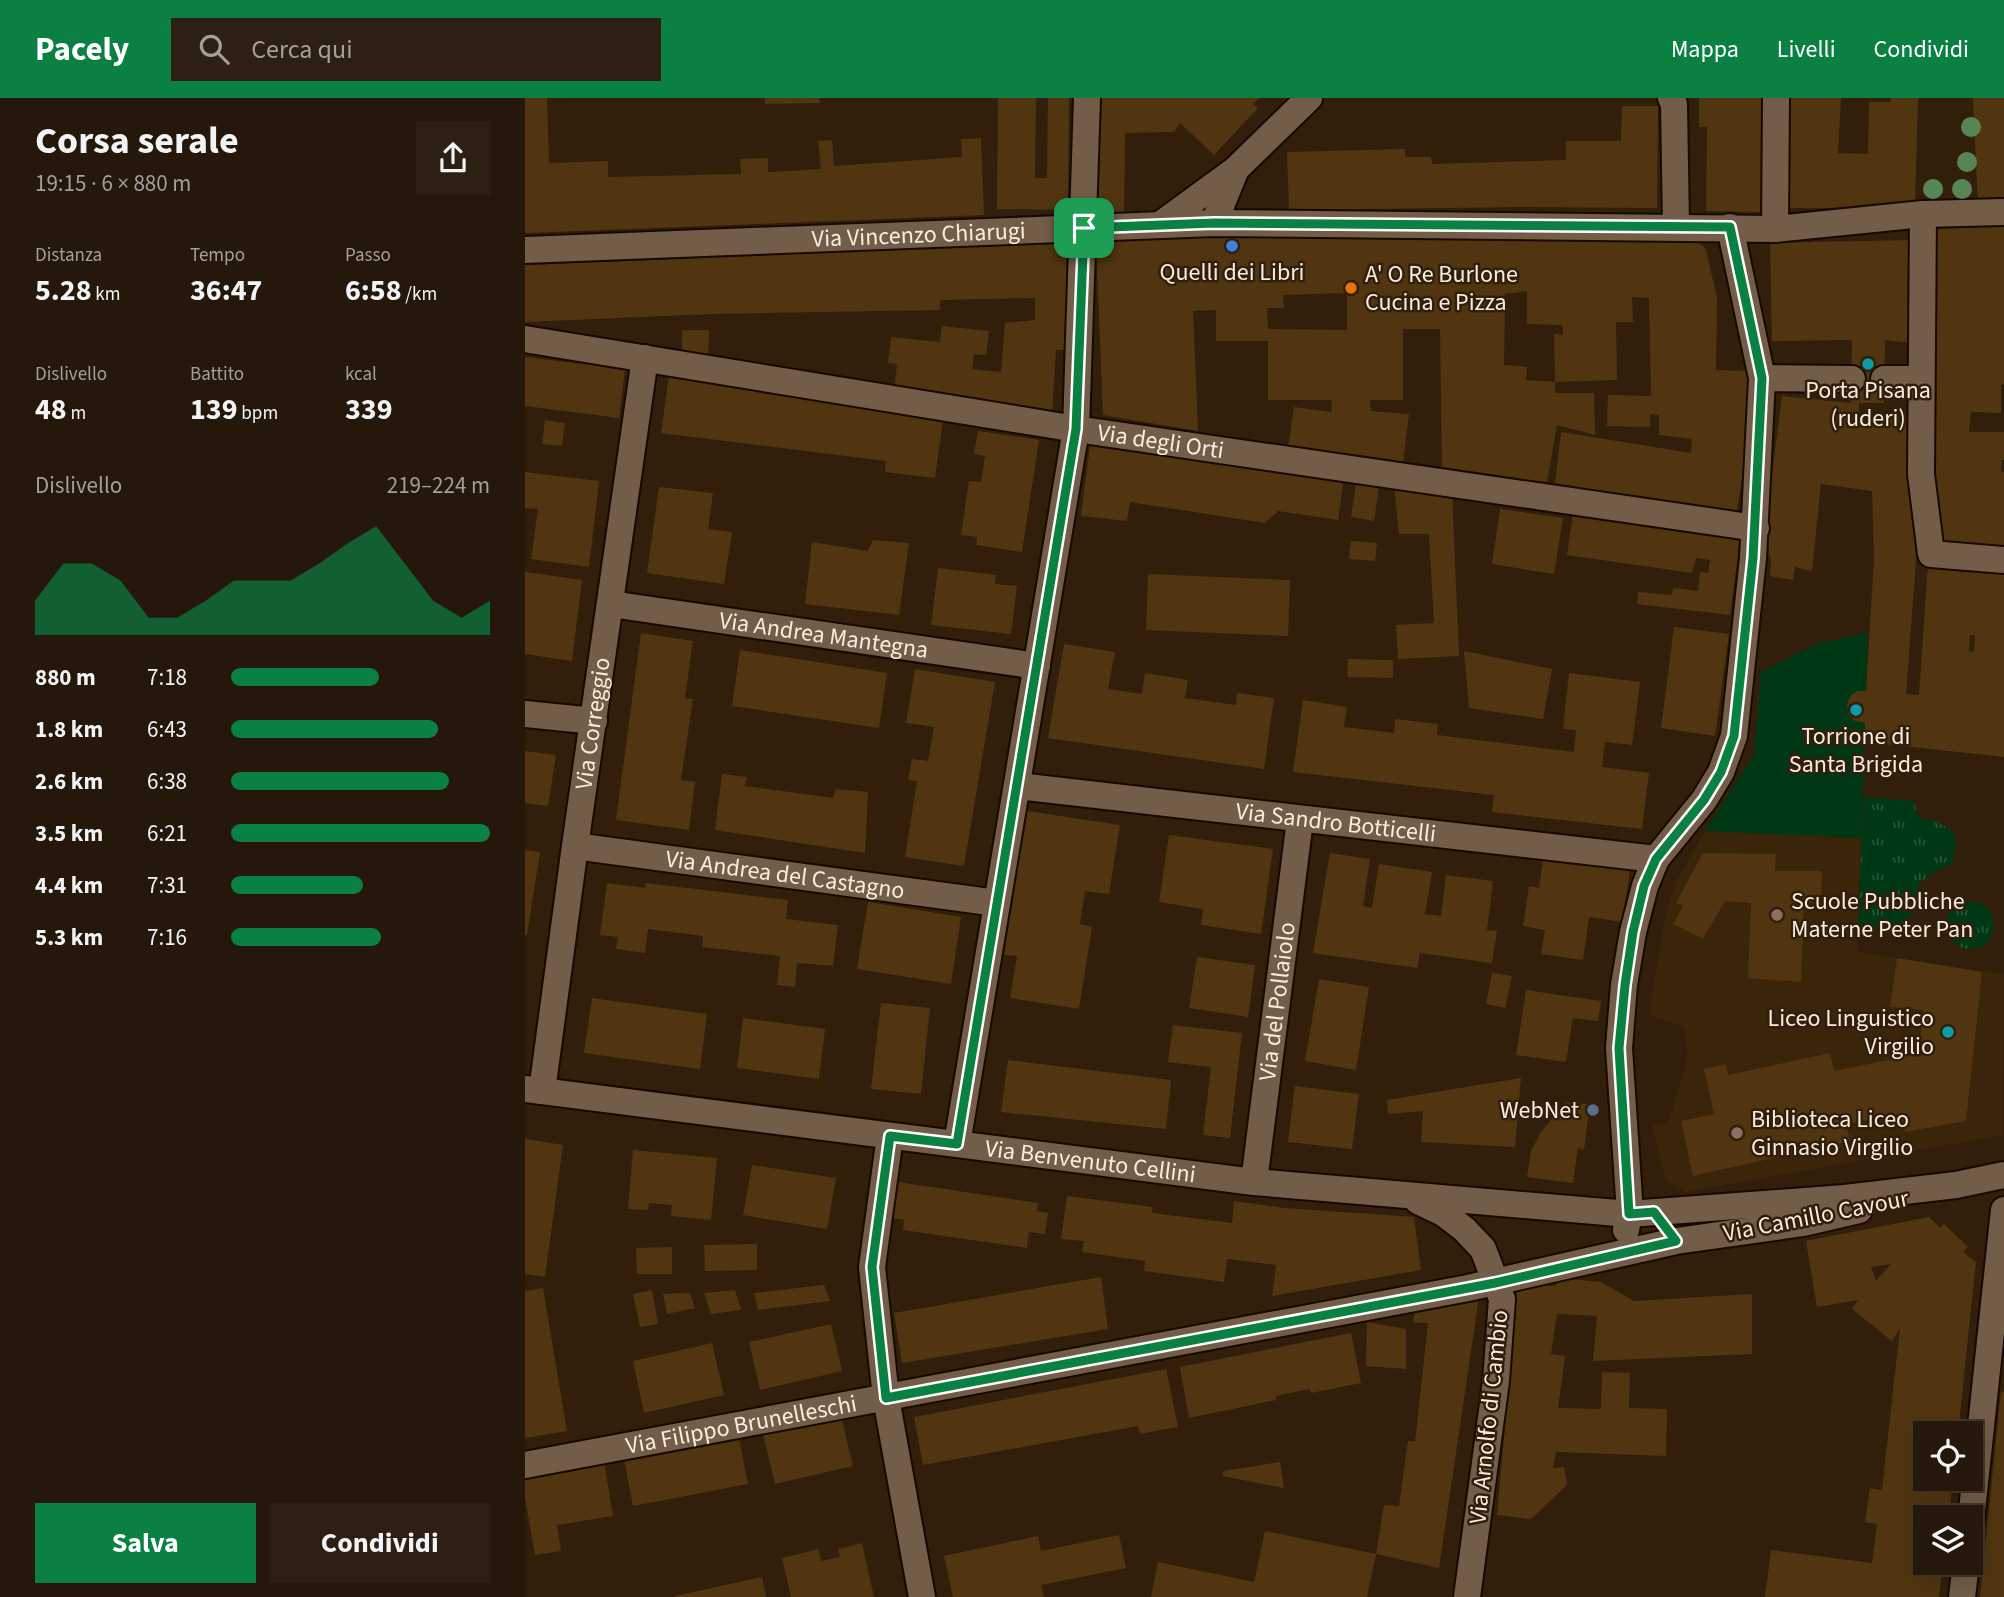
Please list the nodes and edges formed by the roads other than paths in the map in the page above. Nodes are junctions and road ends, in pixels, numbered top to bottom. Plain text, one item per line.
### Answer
1 (1087, 98) edge
2 (1309, 98) edge
3 (1671, 98) edge
4 (1776, 98) edge
5 (1236, 169) junction
6 (2004, 212) edge
7 (1923, 214) junction
8 (1214, 223) junction
9 (1161, 224) junction
10 (1676, 226) junction
11 (1730, 227) junction
12 (1084, 228) junction
13 (1775, 229) junction
14 (525, 250) edge
15 (525, 339) edge
16 (645, 358) junction
17 (1762, 378) junction
18 (1848, 379) dead end
19 (1884, 379) dead end
20 (1921, 379) junction
21 (1076, 429) junction
22 (1756, 528) junction
23 (2004, 560) edge
24 (611, 604) junction
25 (1037, 666) junction
26 (525, 714) edge
27 (594, 722) junction
28 (1018, 786) junction
29 (1300, 820) junction
30 (575, 846) junction
31 (1656, 859) junction
32 (997, 903) junction
33 (534, 1090) edge
34 (890, 1136) junction
35 (957, 1144) junction
36 (2004, 1175) edge
37 (1254, 1182) junction
38 (1955, 1185) junction
39 (1407, 1196) junction
40 (1845, 1198) junction
41 (2004, 1210) edge
42 (1641, 1213) junction
43 (1676, 1241) junction
44 (1619, 1254) junction
45 (1495, 1283) junction
46 (886, 1398) junction
47 (525, 1465) edge
48 (1973, 1505) edge
49 (1965, 1575) edge
50 (922, 1597) edge
51 (1467, 1597) edge
52 (1962, 1597) edge

1 - 12 street
2 - 5 street
3 - 10 street
4 - 13 street
5 - 8 street
5 - 9 street
6 - 7 street, Via Vincenzo Chiarugi
7 - 13 street, Via Vincenzo Chiarugi
7 - 20 street
8 - 9 street, Via Vincenzo Chiarugi
8 - 10 street, Via Vincenzo Chiarugi
9 - 12 street, Via Vincenzo Chiarugi
10 - 11 street, Via Vincenzo Chiarugi
11 - 13 street, Via Vincenzo Chiarugi
11 - 17 street
12 - 14 street, Via Vincenzo Chiarugi
12 - 21 street
15 - 16 street, Via degli Orti
16 - 21 street, Via degli Orti
16 - 24 street, Via Correggio
17 - 18 street
17 - 22 street
19 - 20 street
20 - 23 street
21 - 22 street, Via degli Orti
21 - 25 street
22 - 31 street
24 - 25 street, Via Andrea Mantegna
24 - 27 street, Via Correggio
25 - 28 street
26 - 27 street
27 - 30 street, Via Correggio
28 - 29 street, Via Sandro Botticelli
28 - 32 street
29 - 31 street, Via Sandro Botticelli
29 - 37 street, Via del Pollaiolo
30 - 32 street, Via Andrea del Castagno
30 - 33 street, Via Correggio
31 - 42 street
32 - 35 street
33 - 34 street, Via Benvenuto Cellini
34 - 35 street, Via Benvenuto Cellini
34 - 46 street
35 - 37 street, Via Benvenuto Cellini
36 - 38 street, Via Camillo Cavour
37 - 39 street, Via Benvenuto Cellini
38 - 40 street, Via Camillo Cavour
38 - 43 street, Via Camillo Cavour
39 - 42 street, Via Camillo Cavour
39 - 45 street, Via Arnolfo di Cambio
40 - 42 street, Via Camillo Cavour
40 - 43 street, Via Camillo Cavour
41 - 48 street
42 - 43 street
42 - 44 street
43 - 44 street, Via Camillo Cavour
44 - 45 street, Via Camillo Cavour
45 - 46 street, Via Filippo Brunelleschi
45 - 51 street, Via Arnolfo di Cambio
46 - 47 street, Via Filippo Brunelleschi
46 - 50 street
49 - 52 street

